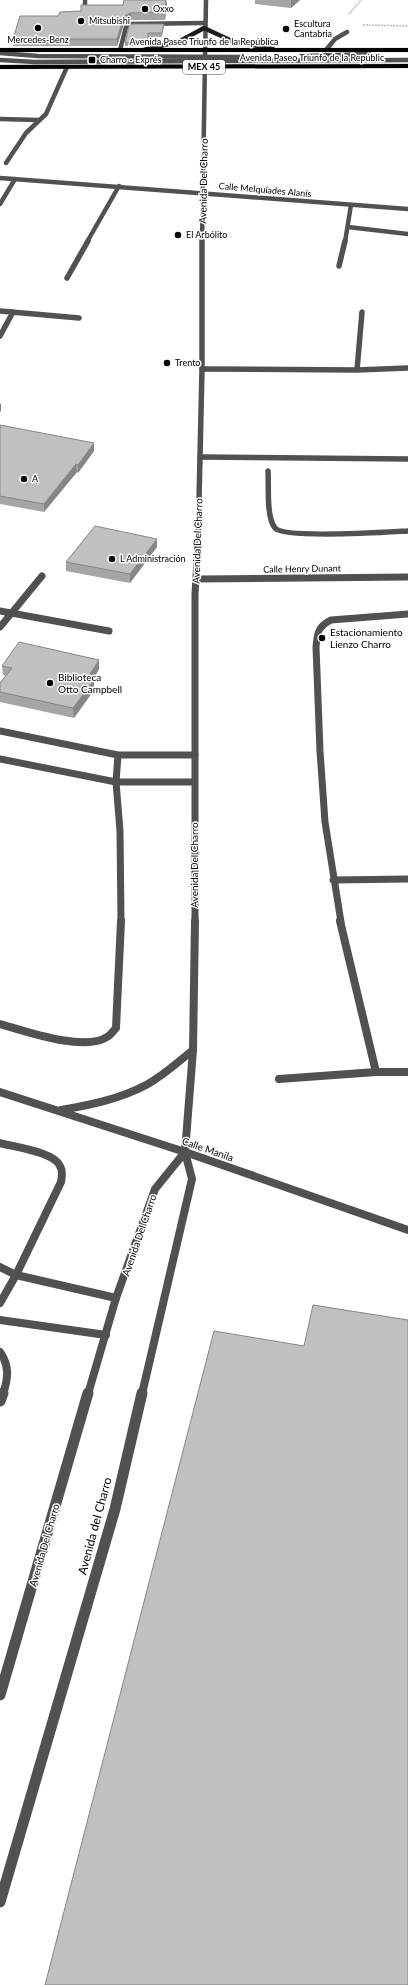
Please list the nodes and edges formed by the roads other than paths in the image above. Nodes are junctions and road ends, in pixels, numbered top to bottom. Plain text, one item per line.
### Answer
1 (85, 0) edge
2 (206, 0) edge
3 (85, 6) edge
4 (204, 26) junction
5 (347, 32) dead end
6 (0, 50) edge
7 (120, 50) junction
8 (144, 50) junction
9 (205, 50) junction
10 (274, 50) junction
11 (326, 50) junction
12 (408, 50) edge
13 (0, 54) edge
14 (408, 54) edge
15 (205, 56) junction
16 (0, 60) edge
17 (408, 60) edge
18 (205, 64) junction
19 (408, 66) edge
20 (0, 67) edge
21 (67, 67) junction
22 (0, 119) edge
23 (38, 120) junction
24 (6, 163) dead end
25 (0, 178) edge
26 (15, 179) junction
27 (119, 186) junction
28 (203, 193) junction
29 (0, 204) edge
30 (351, 205) junction
31 (408, 209) edge
32 (348, 227) junction
33 (408, 234) edge
34 (339, 266) dead end
35 (67, 278) dead end
36 (0, 311) edge
37 (13, 312) junction
38 (362, 312) dead end
39 (79, 318) dead end
40 (0, 336) edge
41 (408, 368) edge
42 (202, 369) junction
43 (357, 370) junction
44 (200, 457) junction
45 (408, 459) edge
46 (268, 471) dead end
47 (408, 531) edge
48 (42, 576) dead end
49 (408, 577) edge
50 (197, 579) junction
51 (0, 611) edge
52 (11, 613) junction
53 (408, 614) edge
54 (0, 627) edge
55 (109, 631) dead end
56 (0, 731) edge
57 (118, 755) junction
58 (194, 755) junction
59 (0, 760) edge
60 (116, 782) junction
61 (194, 782) junction
62 (408, 879) edge
63 (333, 880) junction
64 (0, 1024) edge
65 (193, 1050) junction
66 (376, 1072) junction
67 (408, 1072) edge
68 (279, 1079) dead end
69 (0, 1092) edge
70 (60, 1110) junction
71 (0, 1143) edge
72 (185, 1152) junction
73 (408, 1230) edge
74 (0, 1267) edge
75 (16, 1275) junction
76 (116, 1298) junction
77 (0, 1303) edge
78 (0, 1320) edge
79 (106, 1335) junction
80 (0, 1352) edge
81 (0, 1401) edge
82 (0, 1695) edge
83 (0, 1902) edge

1 - 3 street
2 - 4 street, Avenida Del Charro
4 - 7 street
4 - 8 main road
4 - 9 street, Avenida Del Charro
4 - 10 main road
5 - 11 street
6 - 7 main road, Avenida Paseo Triunfo de la República / MEX 45
7 - 8 main road, Avenida Paseo Triunfo de la República / MEX 45
8 - 9 main road, Avenida Paseo Triunfo de la República / MEX 45
9 - 10 main road, Avenida Paseo Triunfo de la República / MEX 45
9 - 15 street, Avenida Del Charro
10 - 11 main road, Avenida Paseo Triunfo de la República / MEX 45
11 - 12 main road, Avenida Paseo Triunfo de la República / MEX 45
13 - 15 street
14 - 15 street
15 - 18 street, Avenida Del Charro
16 - 18 street
17 - 18 street
18 - 19 main road, Avenida Paseo Triunfo de la Repúblic / MEX 45
18 - 21 main road, Avenida Paseo Triunfo de la Repúblic / MEX 45
18 - 28 street, Avenida Del Charro
20 - 21 main road, Avenida Paseo Triunfo de la Repúblic / MEX 45
21 - 23 street
22 - 23 street
23 - 24 street
25 - 26 street, Calle Melquíades Alanís
26 - 27 street, Calle Melquíades Alanís
26 - 29 street
27 - 28 street, Calle Melquíades Alanís
27 - 35 street
28 - 30 street, Calle Melquíades Alanís
28 - 42 street, Avenida Del Charro
30 - 31 street, Calle Melquíades Alanís
30 - 32 street
32 - 33 street
32 - 34 street
36 - 37 street
37 - 39 street
37 - 40 street
38 - 43 street
41 - 43 street
42 - 43 street
42 - 44 street, Avenida Del Charro
44 - 45 street
44 - 50 street, Avenida Del Charro
46 - 47 street
48 - 52 street
49 - 50 street, Calle Henry Dunant
50 - 58 street, Avenida Del Charro
51 - 52 street
52 - 54 street
52 - 55 street
53 - 63 street
56 - 57 street
57 - 58 street
57 - 60 street
58 - 61 street, Avenida Del Charro
59 - 60 street
60 - 61 street
60 - 64 street
61 - 65 street, Avenida Del Charro
62 - 63 street
63 - 66 street
65 - 70 street
65 - 72 street, Avenida Del Charro
66 - 67 street
66 - 68 street
69 - 70 street, Calle Manila
70 - 72 street, Calle Manila
71 - 75 street
72 - 73 street, Calle Manila
72 - 76 street, Avenida Del Charro
72 - 83 street, Avenida del Charro
74 - 75 street
75 - 76 street
75 - 77 street
76 - 79 street, Avenida Del Charro
78 - 79 street
79 - 82 street, Avenida Del Charro
80 - 81 street

